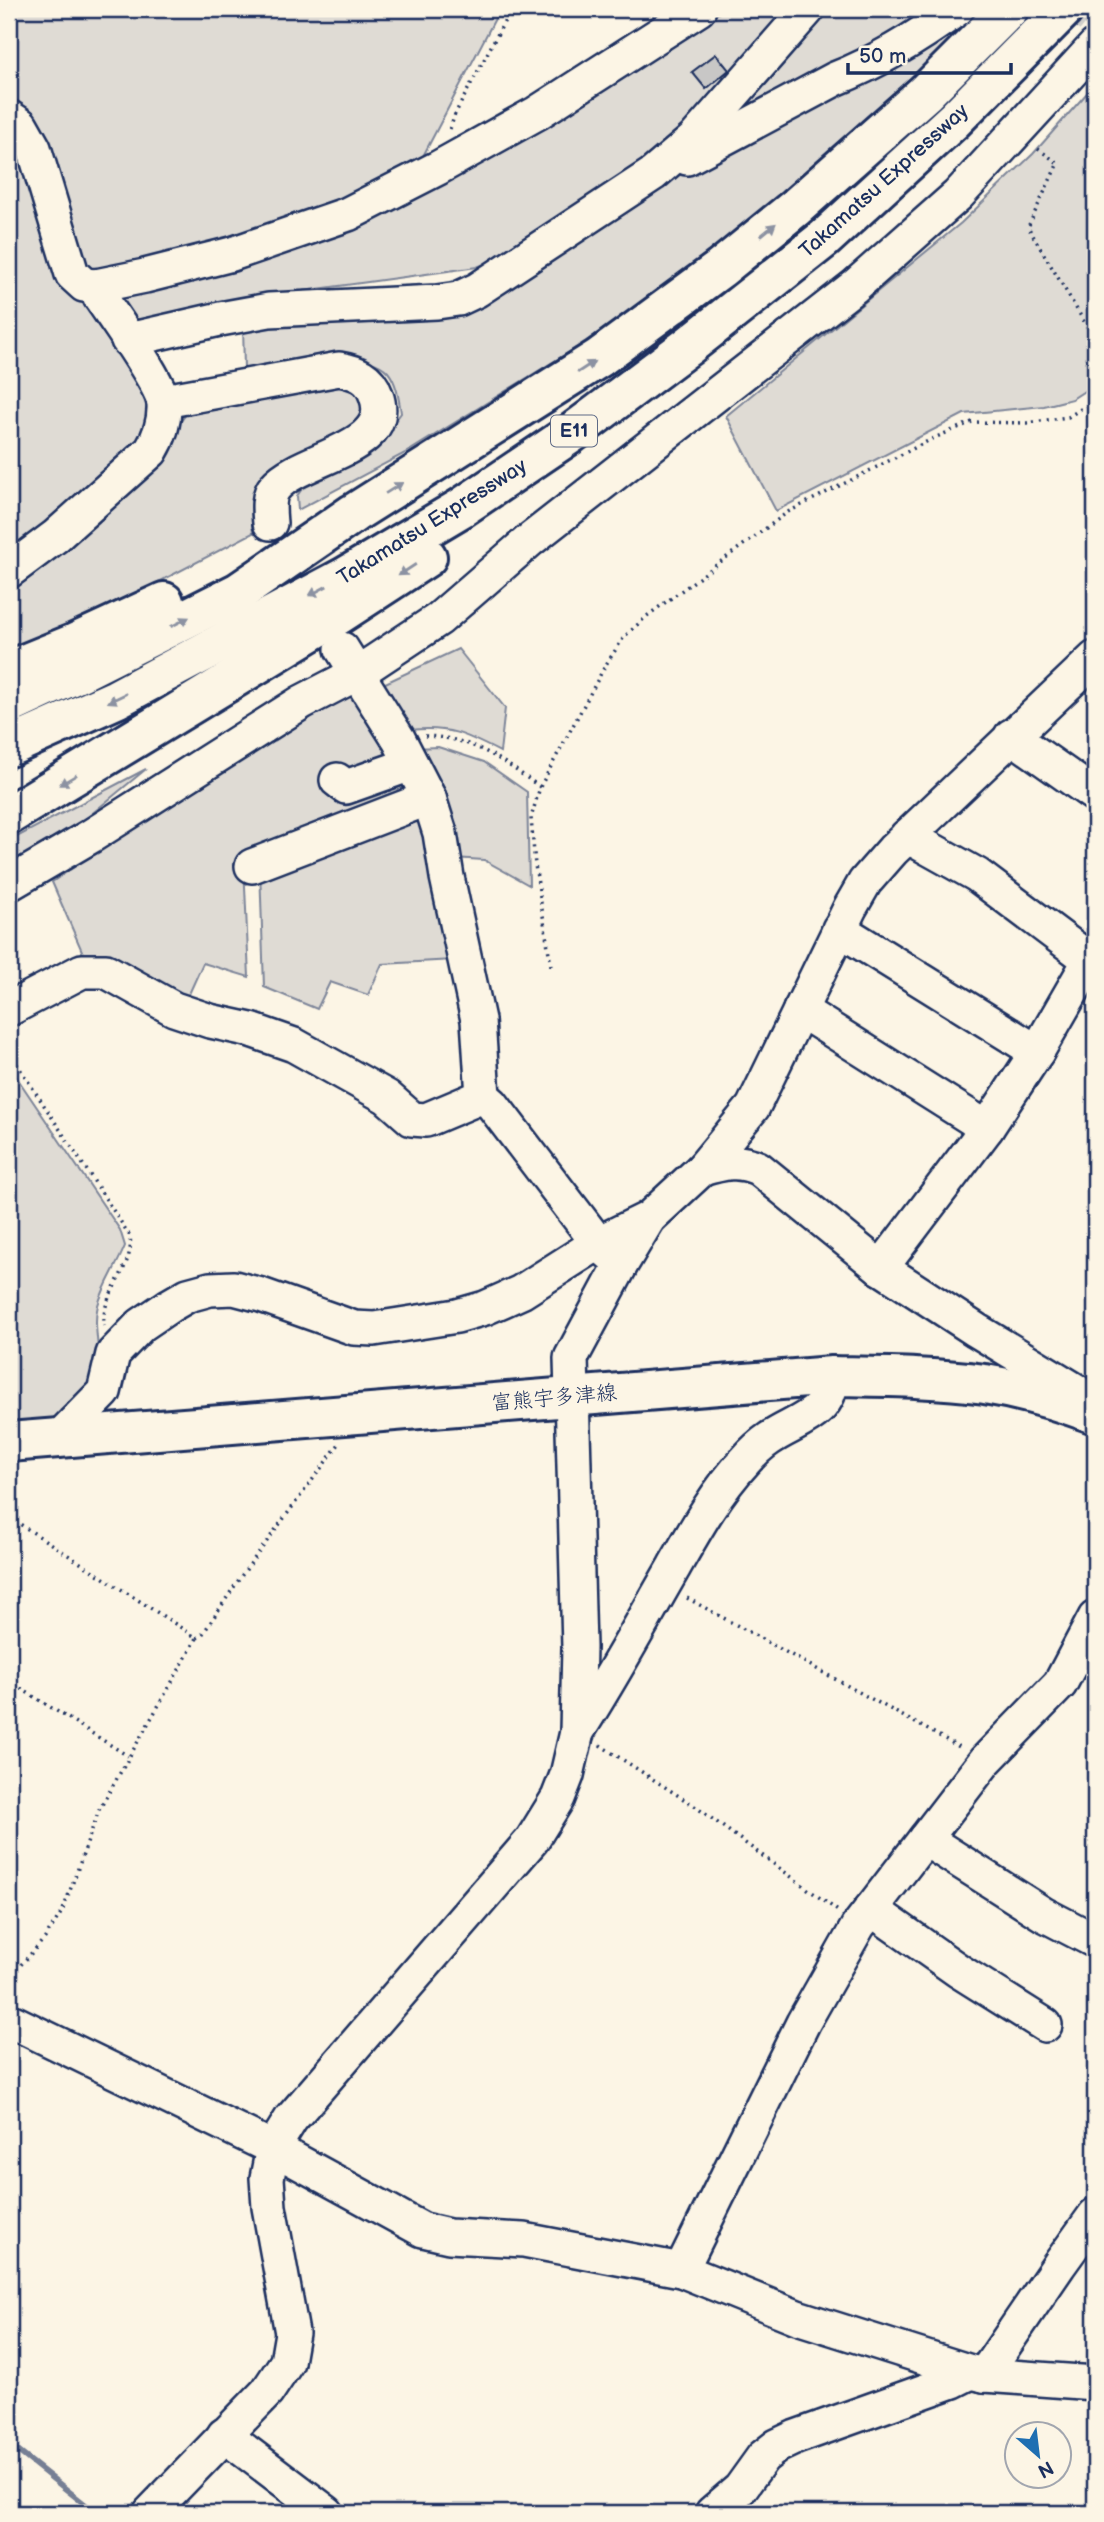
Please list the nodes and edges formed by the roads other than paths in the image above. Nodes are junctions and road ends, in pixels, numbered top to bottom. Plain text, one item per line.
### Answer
1 (699, 9) edge
2 (808, 9) edge
3 (957, 9) edge
4 (1009, 9) edge
5 (1086, 24) edge
6 (9, 117) edge
7 (653, 174) junction
8 (824, 239) junction
9 (96, 286) junction
10 (128, 340) junction
11 (164, 401) junction
12 (354, 513) junction
13 (270, 523) dead end
14 (9, 571) edge
15 (1095, 658) edge
16 (349, 661) junction
17 (9, 670) edge
18 (9, 705) edge
19 (1012, 736) junction
20 (9, 747) edge
21 (405, 752) junction
22 (337, 780) dead end
23 (1095, 795) edge
24 (429, 798) junction
25 (9, 815) edge
26 (907, 836) junction
27 (252, 866) dead end
28 (9, 884) edge
29 (839, 929) junction
30 (9, 1009) edge
31 (800, 1010) junction
32 (1037, 1052) junction
33 (483, 1096) junction
34 (987, 1128) junction
35 (702, 1168) junction
36 (610, 1253) junction
37 (881, 1268) junction
38 (832, 1376) junction
39 (572, 1397) junction
40 (1095, 1414) edge
41 (59, 1438) junction
42 (9, 1442) edge
43 (1095, 1618) edge
44 (577, 1732) junction
45 (925, 1839) junction
46 (864, 1917) junction
47 (1095, 1941) edge
48 (9, 2020) edge
49 (1045, 2025) dead end
50 (273, 2148) junction
51 (1095, 2215) edge
52 (681, 2270) junction
53 (978, 2373) junction
54 (1095, 2384) edge
55 (224, 2435) junction
56 (150, 2513) edge
57 (327, 2513) edge
58 (712, 2513) edge

1 - 9 street
2 - 7 street
3 - 7 street
12 -> 4 main road, Takamatsu Expressway / E11
5 - 8 main road, Takamatsu Expressway / E11
5 - 16 street
6 - 9 street
7 - 10 street
8 -> 20 main road, Takamatsu Expressway / E11
8 -> 25 main road
9 - 10 street
10 - 11 street
11 - 13 street
11 - 14 street
12 - 17 main road
18 -> 12 main road, Takamatsu Expressway / E11
15 - 19 street
16 - 21 street
16 - 28 street
19 - 23 street
19 - 26 street
21 - 22 street
21 - 24 street
24 - 27 street
24 - 33 street
26 - 29 street
26 - 32 street
29 - 31 street
29 - 32 street
30 - 33 street
31 - 34 street
31 - 35 street
32 - 34 street
33 - 36 street
34 - 37 street
35 - 36 street
35 - 37 street
36 - 39 street
36 - 41 street
37 - 40 street
38 - 39 main road, 富熊宇多津線
38 - 40 main road, 富熊宇多津線
38 - 44 street
39 - 41 main road, 富熊宇多津線
39 - 44 street
41 - 42 main road, 富熊宇多津線
43 - 45 street
44 - 50 street
45 - 46 street
45 - 47 street
46 - 49 street
46 - 52 street
48 - 50 street
50 - 52 street
50 - 55 street
51 - 53 street
52 - 53 street
53 - 54 street
53 - 58 street
55 - 56 street
55 - 57 street

